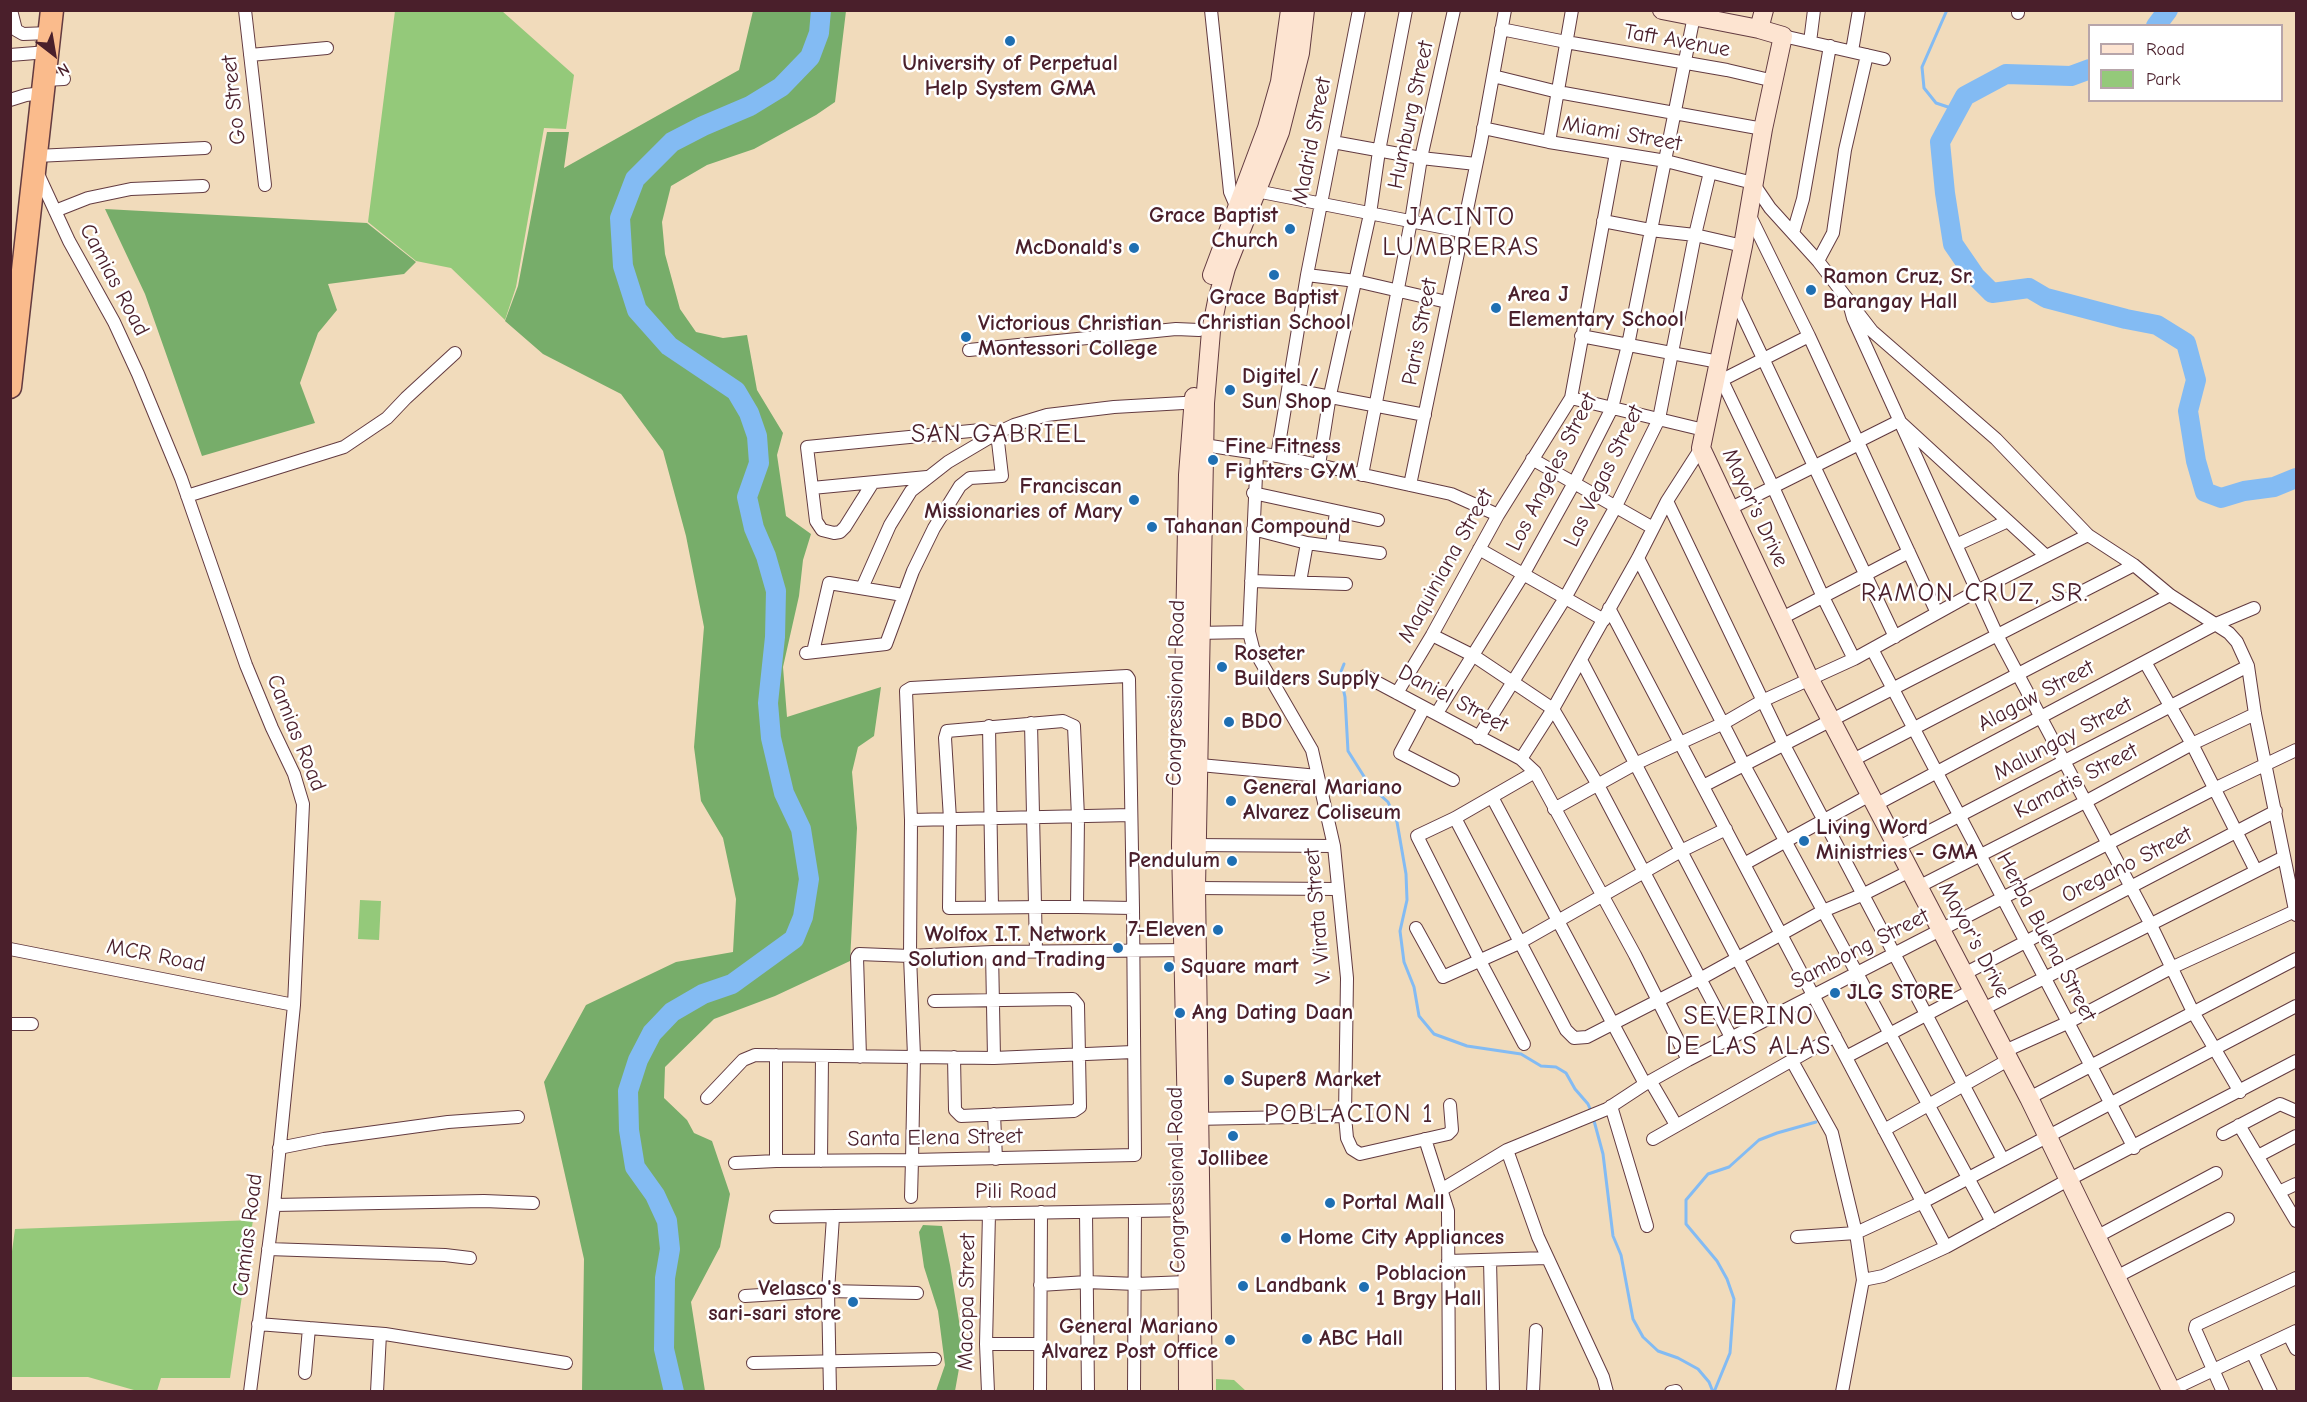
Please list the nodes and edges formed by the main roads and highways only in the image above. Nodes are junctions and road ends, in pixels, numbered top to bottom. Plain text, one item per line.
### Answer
1 (52, 10) edge
2 (1290, 10) edge
3 (1305, 10) edge
4 (1764, 10) edge
5 (1666, 11) edge
6 (1715, 15) edge
7 (1760, 29) junction
8 (1250, 190) junction
9 (10, 387) edge
10 (1199, 402) junction
11 (1192, 633) junction
12 (1189, 845) junction
13 (1191, 950) junction
14 (1194, 1210) junction
15 (1195, 1324) junction
16 (2172, 1391) edge
17 (1188, 1392) edge
18 (1203, 1392) edge

1 - 9 highway
2 - 8 main road, Congressional Road
3 - 8 main road, Congressional Road
4 - 7 main road
5 - 6 main road
6 - 7 main road
7 - 16 main road, Mayor's Drive
8 - 10 main road, Congressional Road
8 - 10 main road, Congressional Road
10 - 11 main road, Congressional Road
11 - 12 main road, Congressional Road
11 - 12 main road, Congressional Road
12 - 13 main road, Congressional Road
12 - 13 main road, Congressional Road
13 - 14 main road, Congressional Road
14 - 15 main road, Congressional Road
14 - 15 main road, Congressional Road
15 - 17 main road, Congressional Road
15 - 18 main road, Congressional Road

